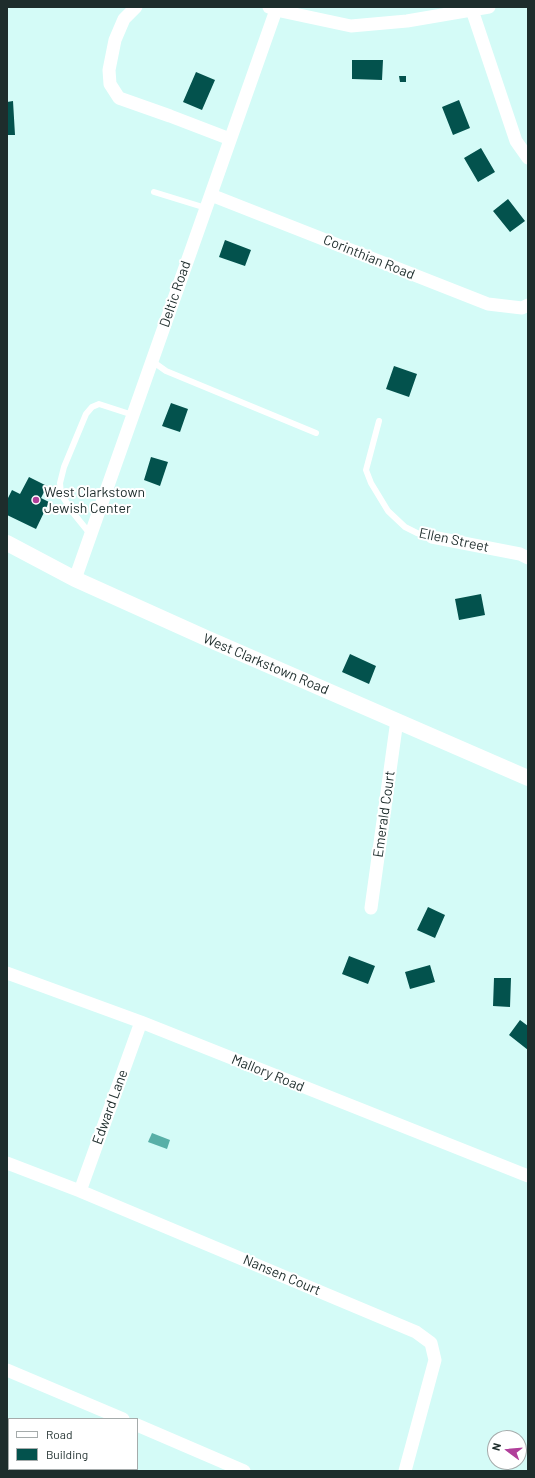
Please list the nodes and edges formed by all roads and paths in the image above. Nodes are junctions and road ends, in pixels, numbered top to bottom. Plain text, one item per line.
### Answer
1 (136, 7) edge
2 (489, 7) edge
3 (273, 8) edge
4 (472, 10) junction
5 (230, 139) junction
6 (528, 158) edge
7 (154, 192) dead end
8 (211, 194) junction
9 (206, 208) junction
10 (528, 305) edge
11 (152, 361) junction
12 (132, 415) junction
13 (379, 421) dead end
14 (316, 433) dead end
15 (91, 535) junction
16 (432, 537) joint
17 (7, 543) edge
18 (528, 558) edge
19 (75, 579) junction
20 (397, 720) junction
21 (528, 778) edge
22 (371, 908) dead end
23 (7, 973) edge
24 (140, 1022) junction
25 (7, 1164) edge
26 (528, 1176) edge
27 (80, 1191) junction
28 (7, 1370) edge
29 (120, 1418) edge
30 (138, 1425) edge
31 (244, 1471) edge
32 (405, 1471) edge

1 - 5 street
2 - 4 street
3 - 4 street
3 - 5 street, Deltic Road
4 - 6 street
5 - 8 street, Deltic Road
7 - 9 lane
8 - 9 street, Deltic Road
8 - 10 street, Corinthian Road
9 - 11 street, Deltic Road
11 - 12 street, Deltic Road
11 - 14 lane
12 - 15 street, Deltic Road
12 - 15 lane
13 - 16 lane, Ellen Street
15 - 19 street, Deltic Road
16 - 18 street, Ellen Street
17 - 19 street, West Clarkstown Road
19 - 20 street, West Clarkstown Road
20 - 21 street, West Clarkstown Road
20 - 22 street, Emerald Court
23 - 24 street, Mallory Road
24 - 26 street, Mallory Road
24 - 27 street, Edward Lane
25 - 27 street, Nansen Court
27 - 32 street, Nansen Court
28 - 29 street
30 - 31 street

